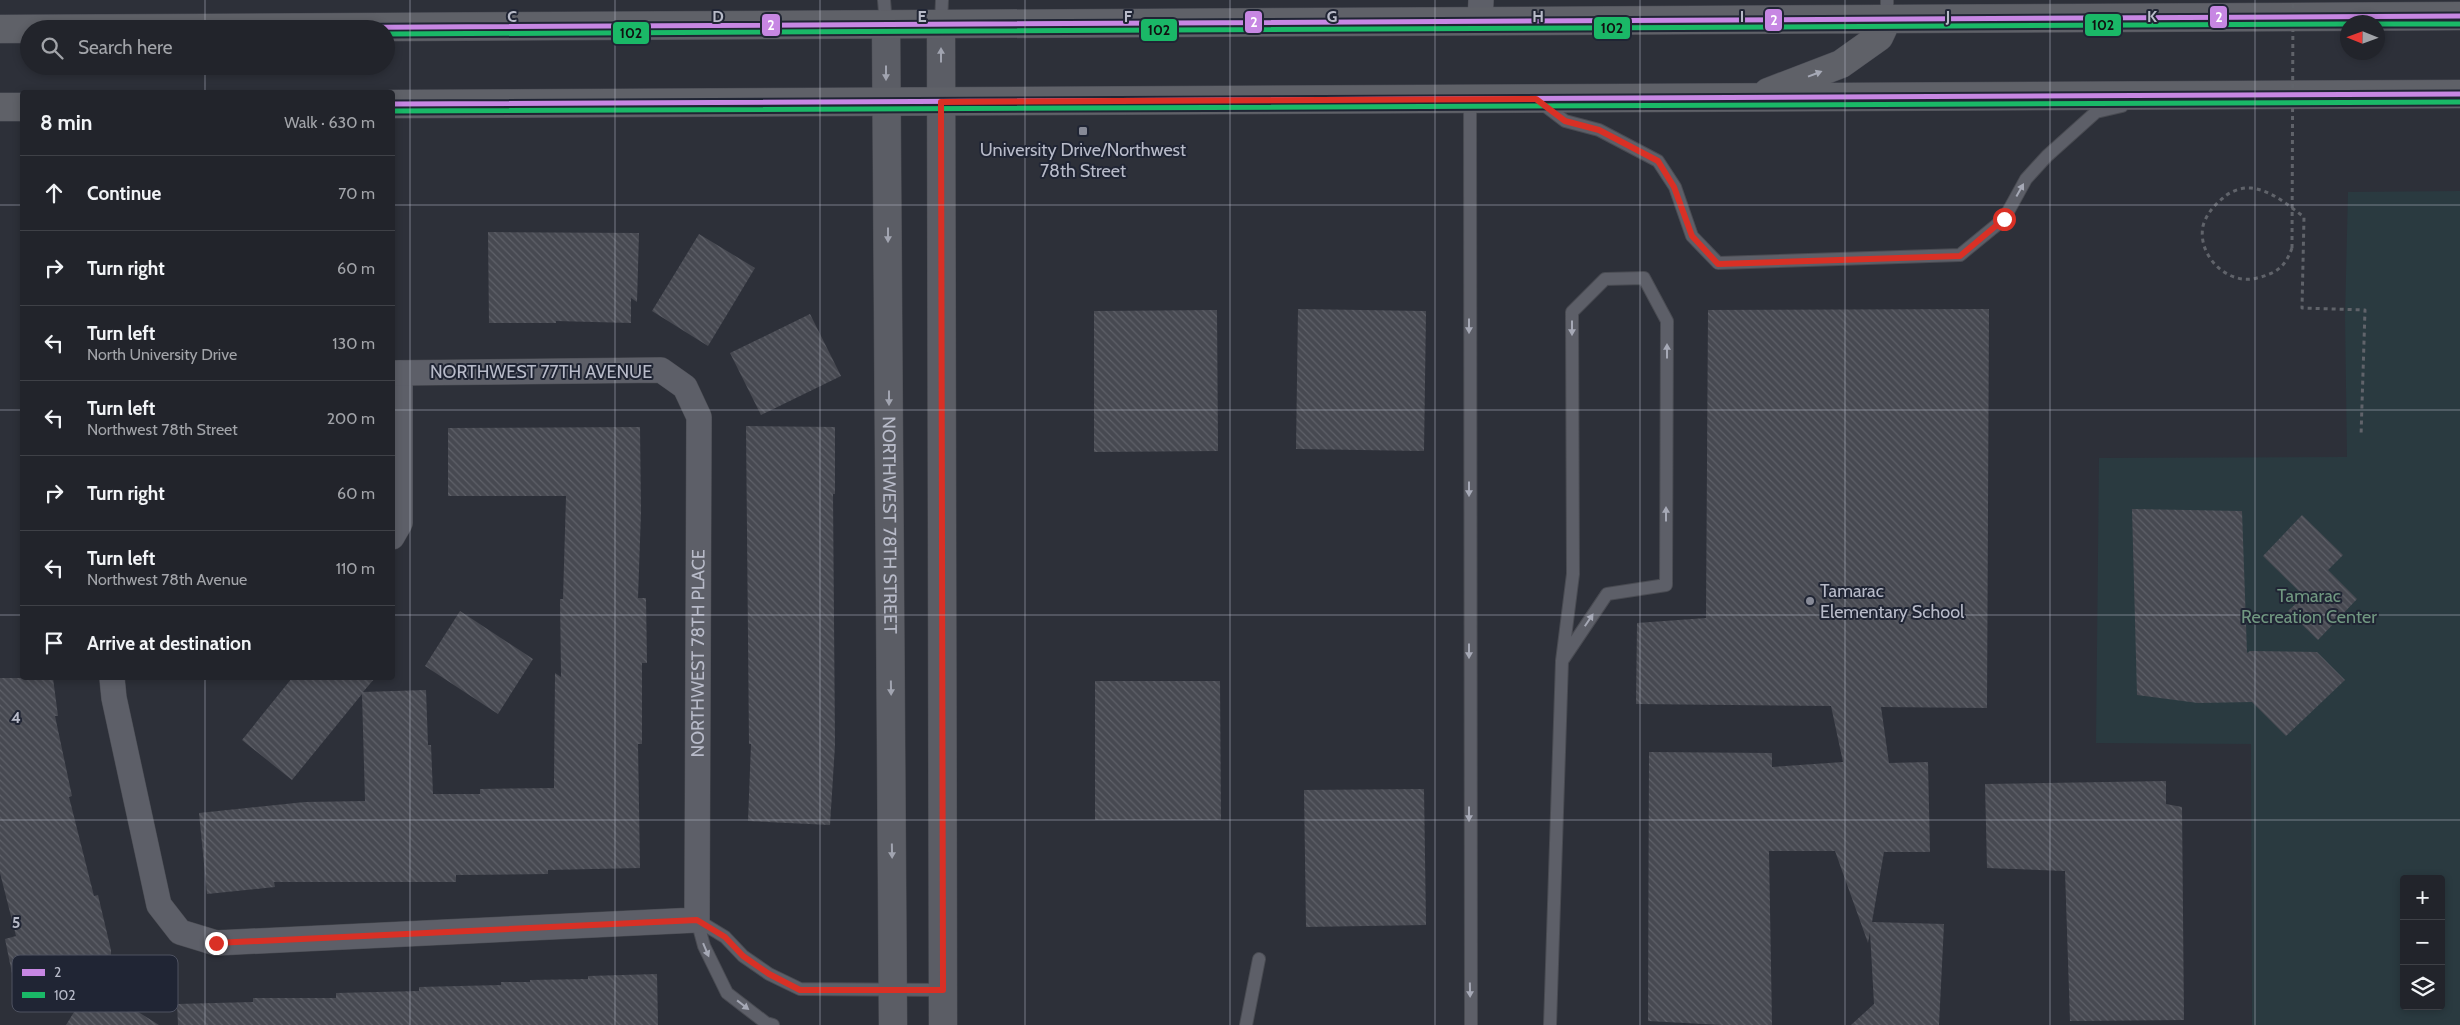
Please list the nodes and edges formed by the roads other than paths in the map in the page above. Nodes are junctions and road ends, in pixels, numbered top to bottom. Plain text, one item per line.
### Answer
1 (1887, 10) edge
2 (1480, 11) edge
3 (885, 12) edge
4 (942, 12) edge
5 (2460, 16) edge
6 (395, 21) edge
7 (0, 29) edge
8 (20, 29) edge
9 (2460, 94) edge
10 (2160, 96) junction
11 (1753, 98) junction
12 (1470, 99) junction
13 (1536, 99) junction
14 (886, 101) junction
15 (941, 102) junction
16 (395, 104) edge
17 (20, 106) edge
18 (0, 107) edge
19 (396, 373) edge
20 (685, 387) joint
21 (395, 531) edge
22 (1562, 661) junction
23 (112, 680) edge
24 (697, 920) junction
25 (1259, 959) dead end
26 (894, 990) junction
27 (943, 990) junction
28 (773, 1025) edge
29 (893, 1025) edge
30 (944, 1025) edge
31 (1246, 1025) edge
32 (1471, 1025) edge
33 (1550, 1025) edge

1 - 2 main road
1 - 5 main road
11 -> 1 main road
2 - 4 main road
3 - 4 main road
3 - 6 main road
3 -> 14 street, NORTHWEST 78TH STREET
15 -> 4 street
7 - 8 main road
9 - 10 main road
10 - 11 main road
13 -> 10 lane
11 - 13 main road
12 - 13 main road
12 - 15 main road
12 -> 32 lane
14 - 15 main road
14 - 16 main road
14 -> 26 street, NORTHWEST 78TH STREET
15 - 27 street
17 - 18 main road
19 - 20 street, NORTHWEST 77TH AVENUE
19 - 21 street
20 - 24 street, NORTHWEST 78TH PLACE
22 -> 22 lane
22 - 33 lane
23 - 24 street
24 - 26 lane
24 -> 28 lane
25 - 31 lane
26 - 27 lane
26 - 29 street, NORTHWEST 78TH STREET
27 - 30 street

